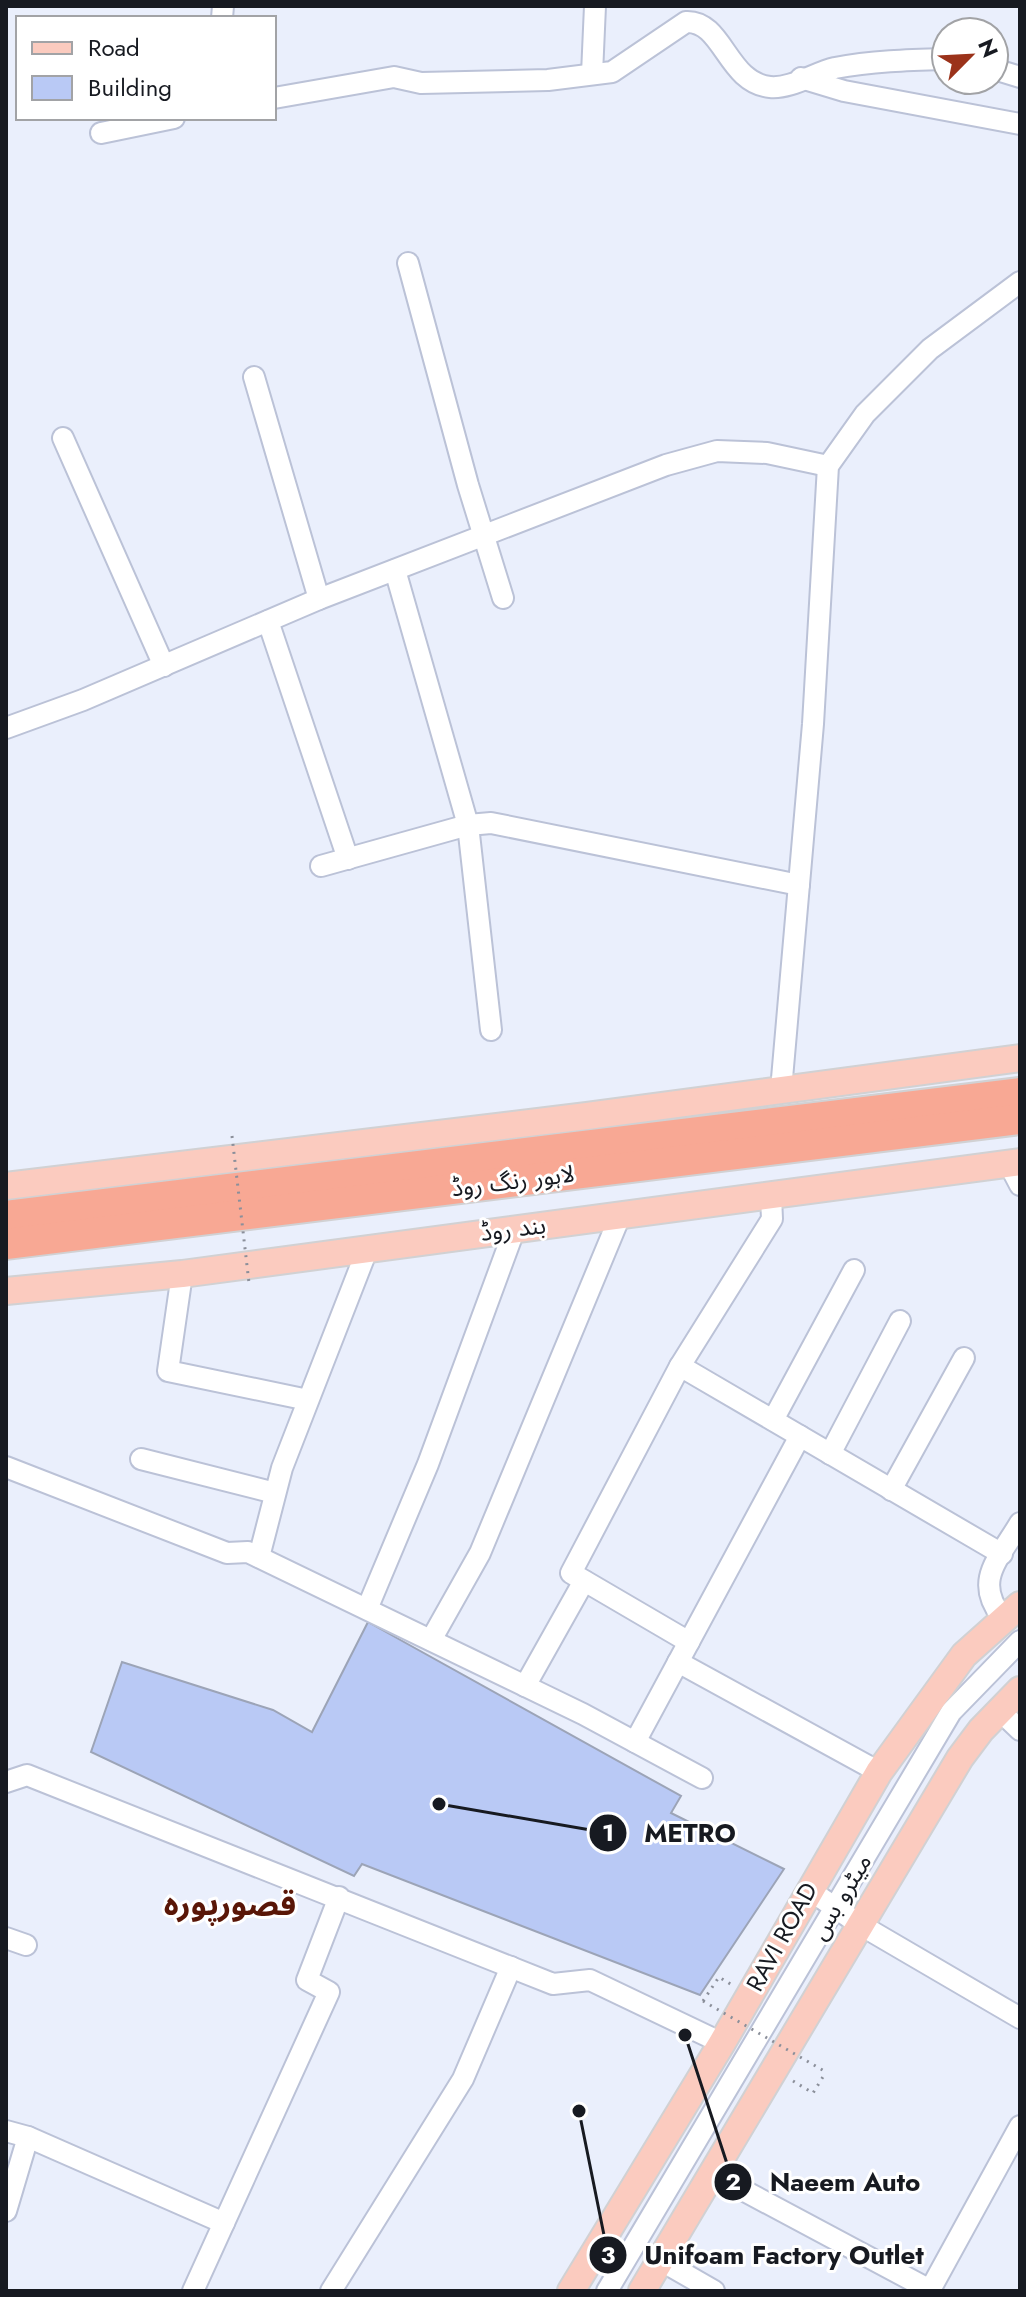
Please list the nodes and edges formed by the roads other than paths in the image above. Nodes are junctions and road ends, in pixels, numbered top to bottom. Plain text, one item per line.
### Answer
1 (595, 6) edge
2 (930, 60) edge
3 (592, 74) junction
4 (801, 78) junction
5 (276, 98) edge
6 (164, 120) edge
7 (1020, 124) edge
8 (101, 133) dead end
9 (408, 263) dead end
10 (1020, 282) edge
11 (254, 377) dead end
12 (63, 438) dead end
13 (828, 466) junction
14 (482, 536) junction
15 (395, 570) junction
16 (503, 598) dead end
17 (319, 599) junction
18 (268, 621) junction
19 (164, 666) junction
20 (6, 728) edge
21 (468, 825) junction
22 (348, 859) junction
23 (321, 866) dead end
24 (799, 885) junction
25 (491, 1030) dead end
26 (1020, 1058) edge
27 (781, 1090) junction
28 (1020, 1093) edge
29 (1020, 1119) edge
30 (1016, 1170) edge
31 (6, 1186) edge
32 (771, 1197) junction
33 (6, 1216) edge
34 (620, 1216) junction
35 (515, 1228) junction
36 (6, 1244) edge
37 (367, 1250) junction
38 (854, 1270) dead end
39 (182, 1274) junction
40 (6, 1291) edge
41 (900, 1321) dead end
42 (964, 1358) dead end
43 (680, 1366) junction
44 (308, 1400) junction
45 (773, 1420) junction
46 (800, 1436) junction
47 (830, 1454) junction
48 (141, 1459) dead end
49 (6, 1467) edge
50 (891, 1490) junction
51 (275, 1493) junction
52 (1020, 1523) edge
53 (1002, 1554) junction
54 (259, 1557) junction
55 (584, 1581) junction
56 (367, 1609) junction
57 (1011, 1611) edge
58 (431, 1640) junction
59 (1020, 1641) edge
60 (689, 1642) junction
61 (678, 1662) junction
62 (525, 1686) junction
63 (1020, 1690) edge
64 (999, 1710) junction
65 (1020, 1730) edge
66 (635, 1742) junction
67 (879, 1772) junction
68 (702, 1778) dead end
69 (6, 1782) edge
70 (808, 1889) junction
71 (339, 1897) junction
72 (835, 1907) junction
73 (859, 1924) junction
74 (6, 1938) edge
75 (26, 1945) dead end
76 (511, 1967) junction
77 (1020, 2018) edge
78 (722, 2043) junction
79 (1020, 2126) edge
80 (6, 2131) edge
81 (28, 2137) junction
82 (711, 2173) junction
83 (6, 2211) edge
84 (224, 2223) junction
85 (660, 2260) junction
86 (931, 2290) edge
87 (193, 2291) edge
88 (331, 2291) edge
89 (571, 2291) edge
90 (607, 2291) edge
91 (642, 2291) edge
92 (714, 2291) edge

1 - 3 street
2 - 4 street
3 - 4 street
3 - 5 street
4 - 7 street
6 - 8 street
9 - 14 street
10 - 13 street
11 - 17 street
12 - 19 street
13 - 14 street
13 - 24 street
14 - 15 street
14 - 16 street
15 - 17 street
15 - 21 street
17 - 18 street
18 - 19 street
18 - 22 street
19 - 20 street
21 - 22 street
21 - 24 street
21 - 25 street
22 - 23 street
24 - 27 street
26 - 27 main road
27 - 31 main road
28 - 33 highway, لاہور رنگ روڈ
29 - 36 highway, لاہور رنگ روڈ
30 - 32 main road, بند روڈ
32 - 34 main road, بند روڈ
32 - 43 street
34 - 35 main road, بند روڈ
34 - 58 street
35 - 37 main road, بند روڈ
35 - 56 street
37 - 39 main road, بند روڈ
37 - 44 street
38 - 45 street
39 - 40 main road, بند روڈ
39 - 44 street
41 - 47 street
42 - 50 street
43 - 45 street
43 - 55 street
44 - 51 street
45 - 46 street
46 - 47 street
46 - 60 street
47 - 50 street
48 - 51 street
49 - 54 street
50 - 53 street
51 - 54 street
52 - 53 street
53 - 57 street
54 - 56 street
55 - 60 street
55 - 62 street
56 - 58 street
57 - 67 main road, RAVI ROAD
58 - 62 street
59 - 72 street, میٹرو بس
60 - 61 street
61 - 66 street
61 - 67 street
62 - 66 street
63 - 64 main road
64 - 65 street
64 - 73 main road
66 - 68 street
67 - 70 main road, RAVI ROAD
69 - 71 street
70 - 72 street
70 - 78 main road, RAVI ROAD
71 - 76 street
71 - 84 street
72 - 73 street
72 - 90 street, میٹرو بس
73 - 77 street
73 - 82 main road
74 - 75 street
76 - 78 street
76 - 88 street
78 - 89 main road, RAVI ROAD
79 - 86 street
80 - 81 street
81 - 83 street
81 - 84 street
82 - 85 main road
82 - 86 street
84 - 87 street
85 - 91 main road
85 - 92 street

